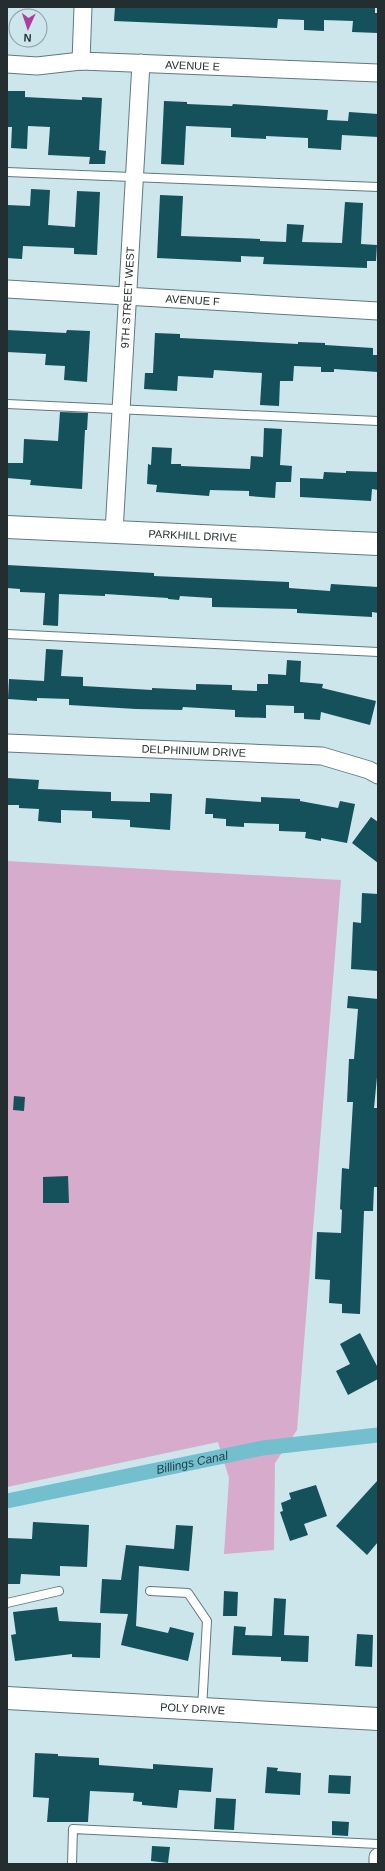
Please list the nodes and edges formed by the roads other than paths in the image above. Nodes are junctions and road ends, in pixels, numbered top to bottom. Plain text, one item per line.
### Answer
1 (83, 7) edge
2 (81, 61) junction
3 (141, 63) junction
4 (7, 64) edge
5 (378, 73) edge
6 (7, 172) edge
7 (135, 178) junction
8 (378, 187) edge
9 (7, 289) edge
10 (128, 296) junction
11 (378, 311) edge
12 (7, 404) edge
13 (122, 410) junction
14 (378, 421) edge
15 (7, 527) edge
16 (114, 532) junction
17 (378, 544) edge
18 (7, 634) edge
19 (378, 652) edge
20 (7, 743) edge
21 (378, 775) edge
22 (59, 1591) dead end
23 (150, 1591) dead end
24 (7, 1603) edge
25 (7, 1698) edge
26 (202, 1710) junction
27 (378, 1719) edge
28 (378, 1844) edge
29 (378, 1857) edge
30 (72, 1864) edge
31 (378, 1864) edge

1 - 2 street
2 - 3 street, AVENUE E
2 - 4 street, AVENUE E
3 - 5 street, AVENUE E
3 - 7 street, 9TH STREET WEST
6 - 7 lane
7 - 8 lane
7 - 10 street, 9TH STREET WEST
9 - 10 street, AVENUE F
10 - 11 street, AVENUE F
10 - 13 street, 9TH STREET WEST
12 - 13 lane
13 - 14 lane
13 - 16 street, 9TH STREET WEST
15 - 16 street, PARKHILL DRIVE
16 - 17 street, PARKHILL DRIVE
18 - 19 lane
20 - 21 street, DELPHINIUM DRIVE
22 - 24 lane
23 - 26 lane
25 - 26 street, POLY DRIVE
26 - 27 street, POLY DRIVE
28 - 30 lane
29 - 31 street

